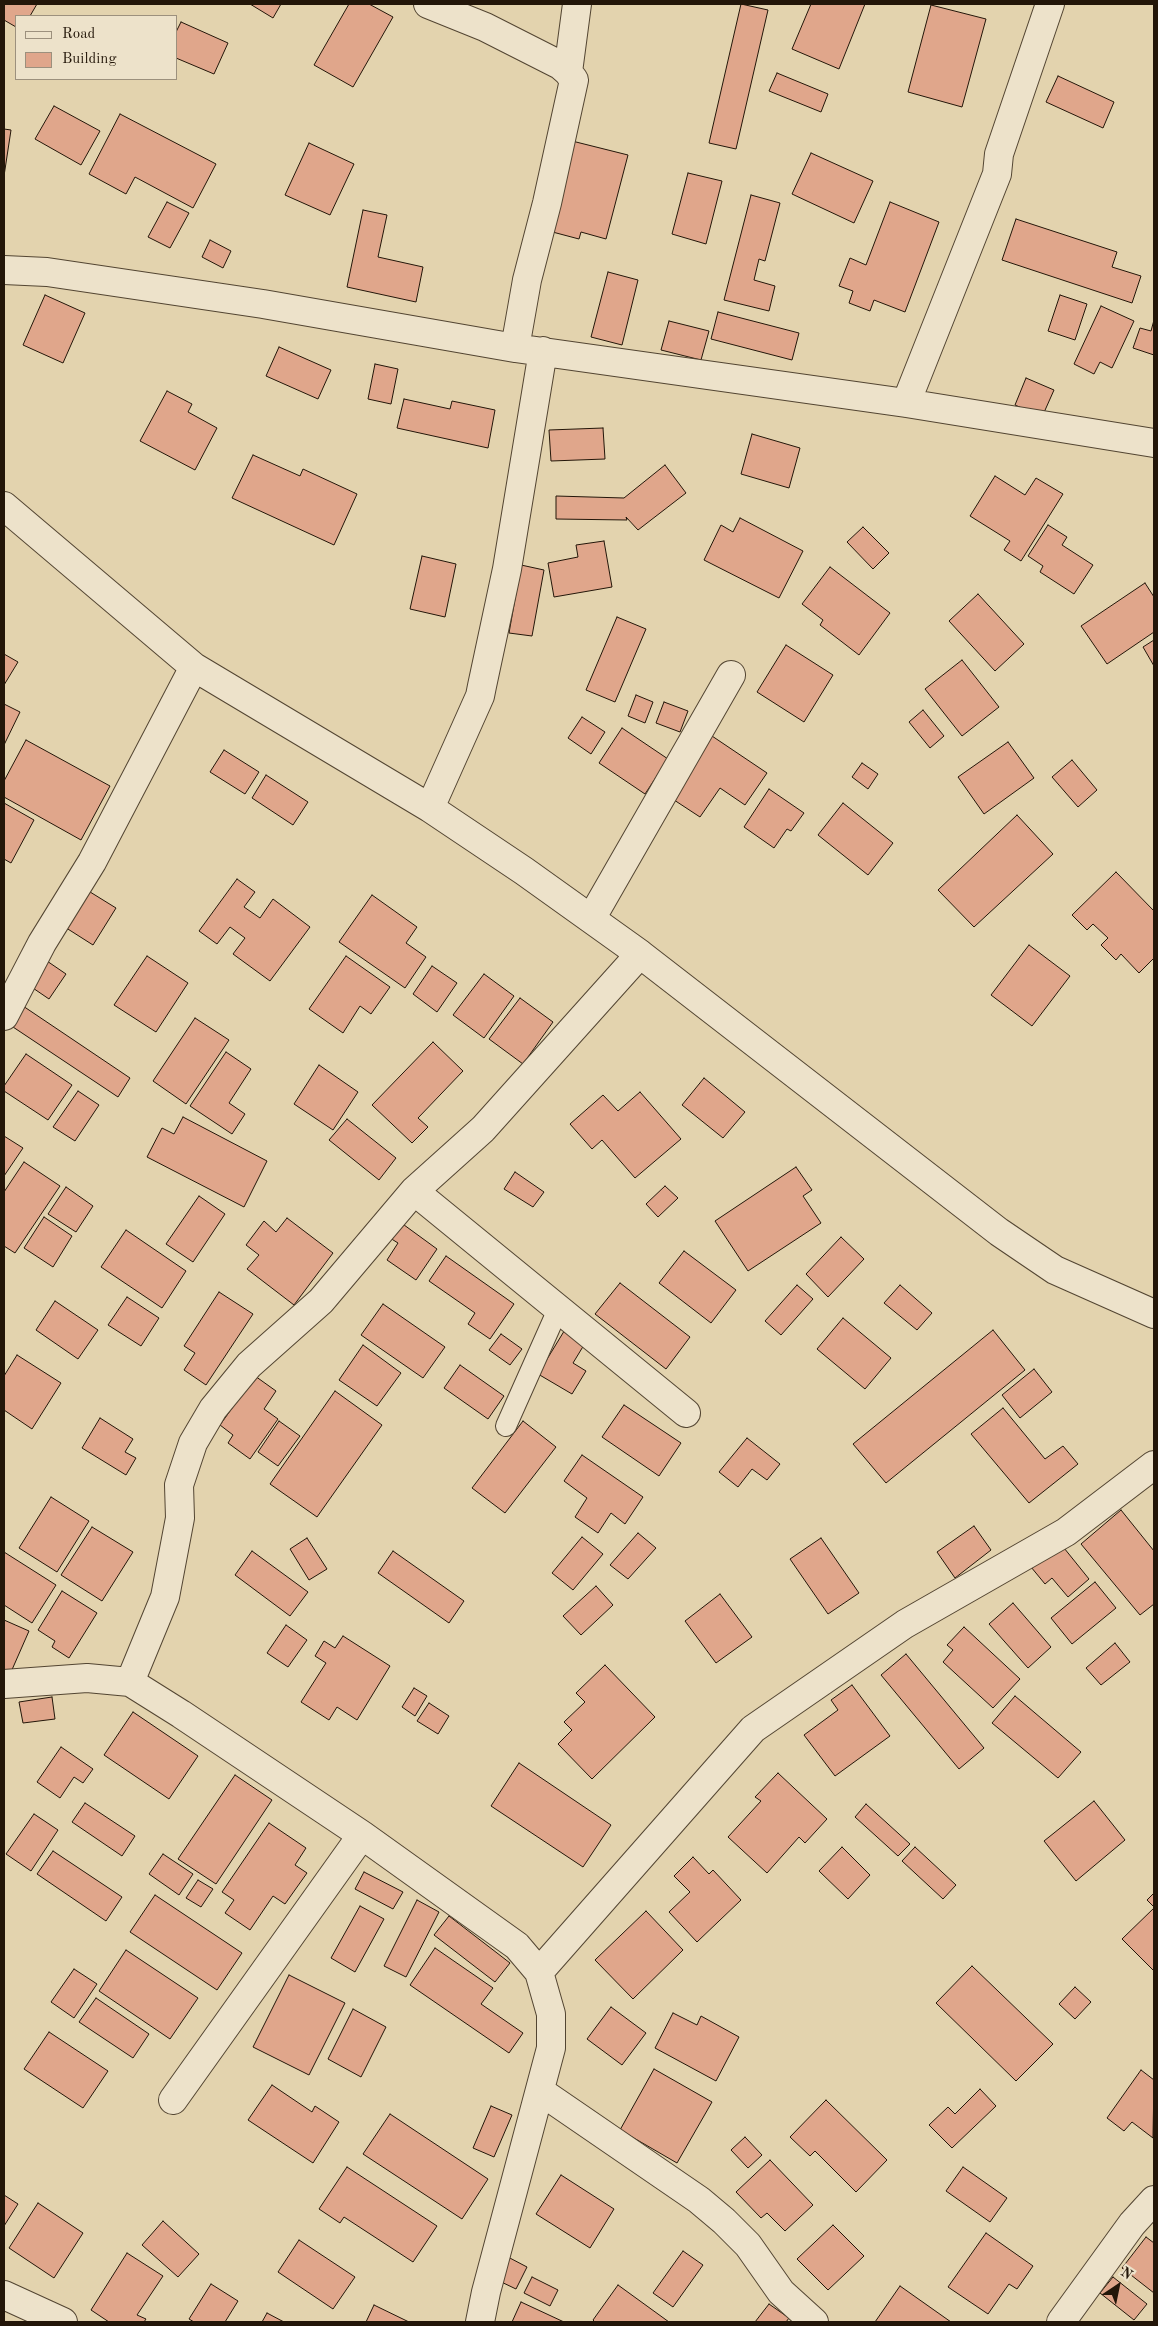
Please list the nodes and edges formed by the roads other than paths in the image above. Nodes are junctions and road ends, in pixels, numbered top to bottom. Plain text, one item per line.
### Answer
1 (428, 4) edge
2 (577, 4) edge
3 (1050, 4) edge
4 (568, 72) junction
5 (4, 270) edge
6 (515, 348) junction
7 (543, 351) junction
8 (906, 403) junction
9 (1154, 443) edge
10 (4, 506) edge
11 (194, 667) junction
12 (731, 675) dead end
13 (430, 808) junction
14 (591, 919) junction
15 (640, 954) junction
16 (4, 1016) edge
17 (414, 1191) junction
18 (559, 1307) junction
19 (1154, 1314) edge
20 (686, 1413) dead end
21 (506, 1426) dead end
22 (1154, 1466) edge
23 (130, 1682) junction
24 (4, 1684) edge
25 (362, 1834) junction
26 (539, 1972) junction
27 (540, 2091) junction
28 (173, 2100) dead end
29 (1154, 2200) edge
30 (4, 2295) edge
31 (63, 2322) edge
32 (480, 2322) edge
33 (814, 2322) edge
34 (1061, 2322) edge

1 - 4 street
2 - 4 street
3 - 8 street
4 - 6 street
5 - 6 street
6 - 7 street
7 - 8 street
7 - 13 street
8 - 9 street
10 - 11 street
11 - 13 street
11 - 16 street
12 - 14 street
13 - 14 street
14 - 15 street
15 - 17 street
15 - 19 street
17 - 18 street
17 - 23 street
18 - 20 street
18 - 21 lane
22 - 26 street
23 - 24 street
23 - 25 street
25 - 26 street
25 - 28 street
26 - 27 street
27 - 32 street
27 - 33 street
29 - 34 street
30 - 31 street

